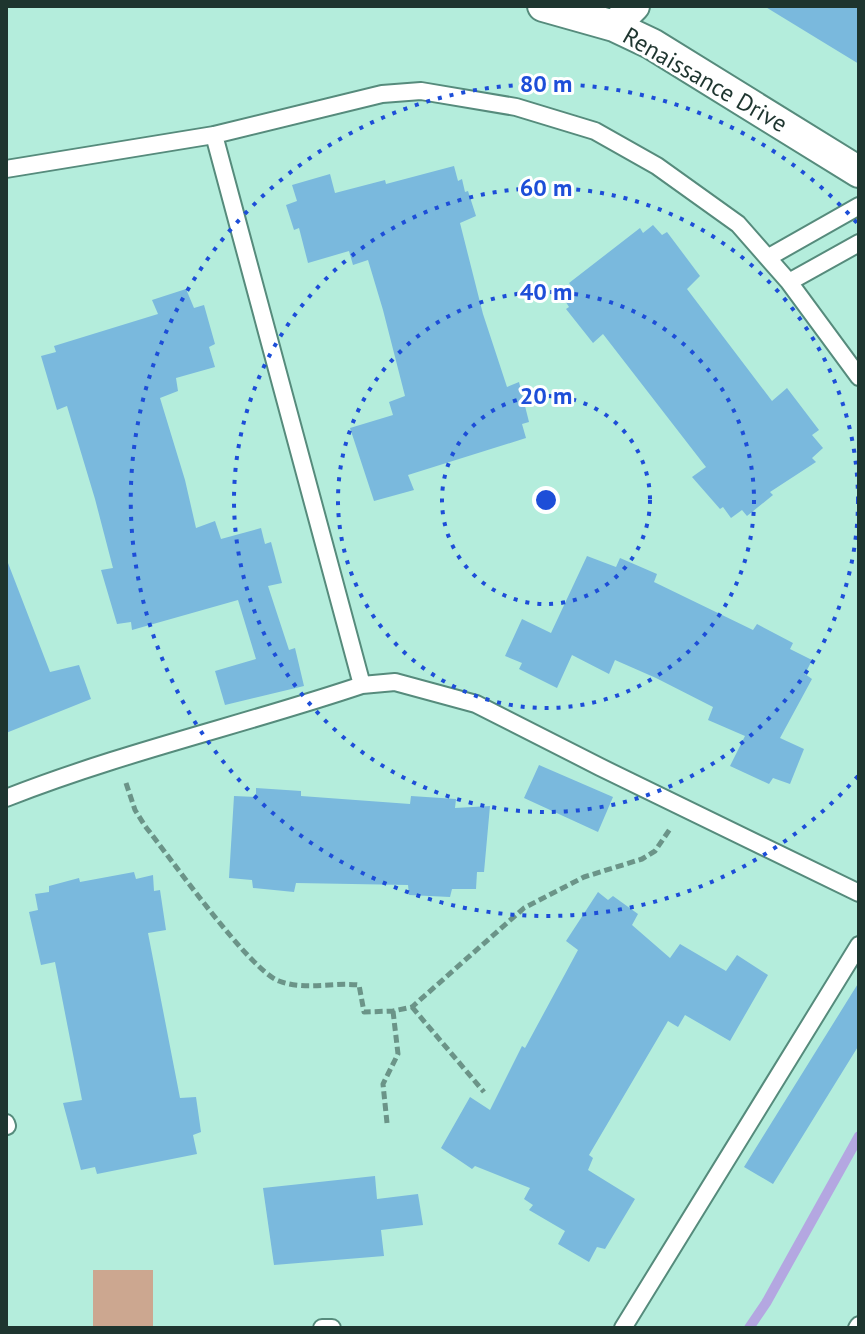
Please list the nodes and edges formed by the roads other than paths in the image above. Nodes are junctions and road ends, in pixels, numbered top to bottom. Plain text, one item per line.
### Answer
1 (543, 6) edge
2 (624, 16) edge
3 (214, 135) junction
4 (6, 169) edge
5 (859, 172) edge
6 (859, 206) edge
7 (859, 243) edge
8 (769, 257) junction
9 (789, 282) junction
10 (859, 377) edge
11 (362, 685) junction
12 (6, 798) edge
13 (859, 893) edge
14 (859, 945) edge
15 (322, 1328) edge
16 (332, 1328) edge
17 (623, 1328) edge

1 - 2 street, Renaissance Drive
2 - 5 street, Renaissance Drive
3 - 4 lane
3 - 8 lane
3 - 11 lane
6 - 8 lane
7 - 9 lane
8 - 9 lane
9 - 10 lane
11 - 12 lane
11 - 13 lane
14 - 17 lane
15 - 16 lane

